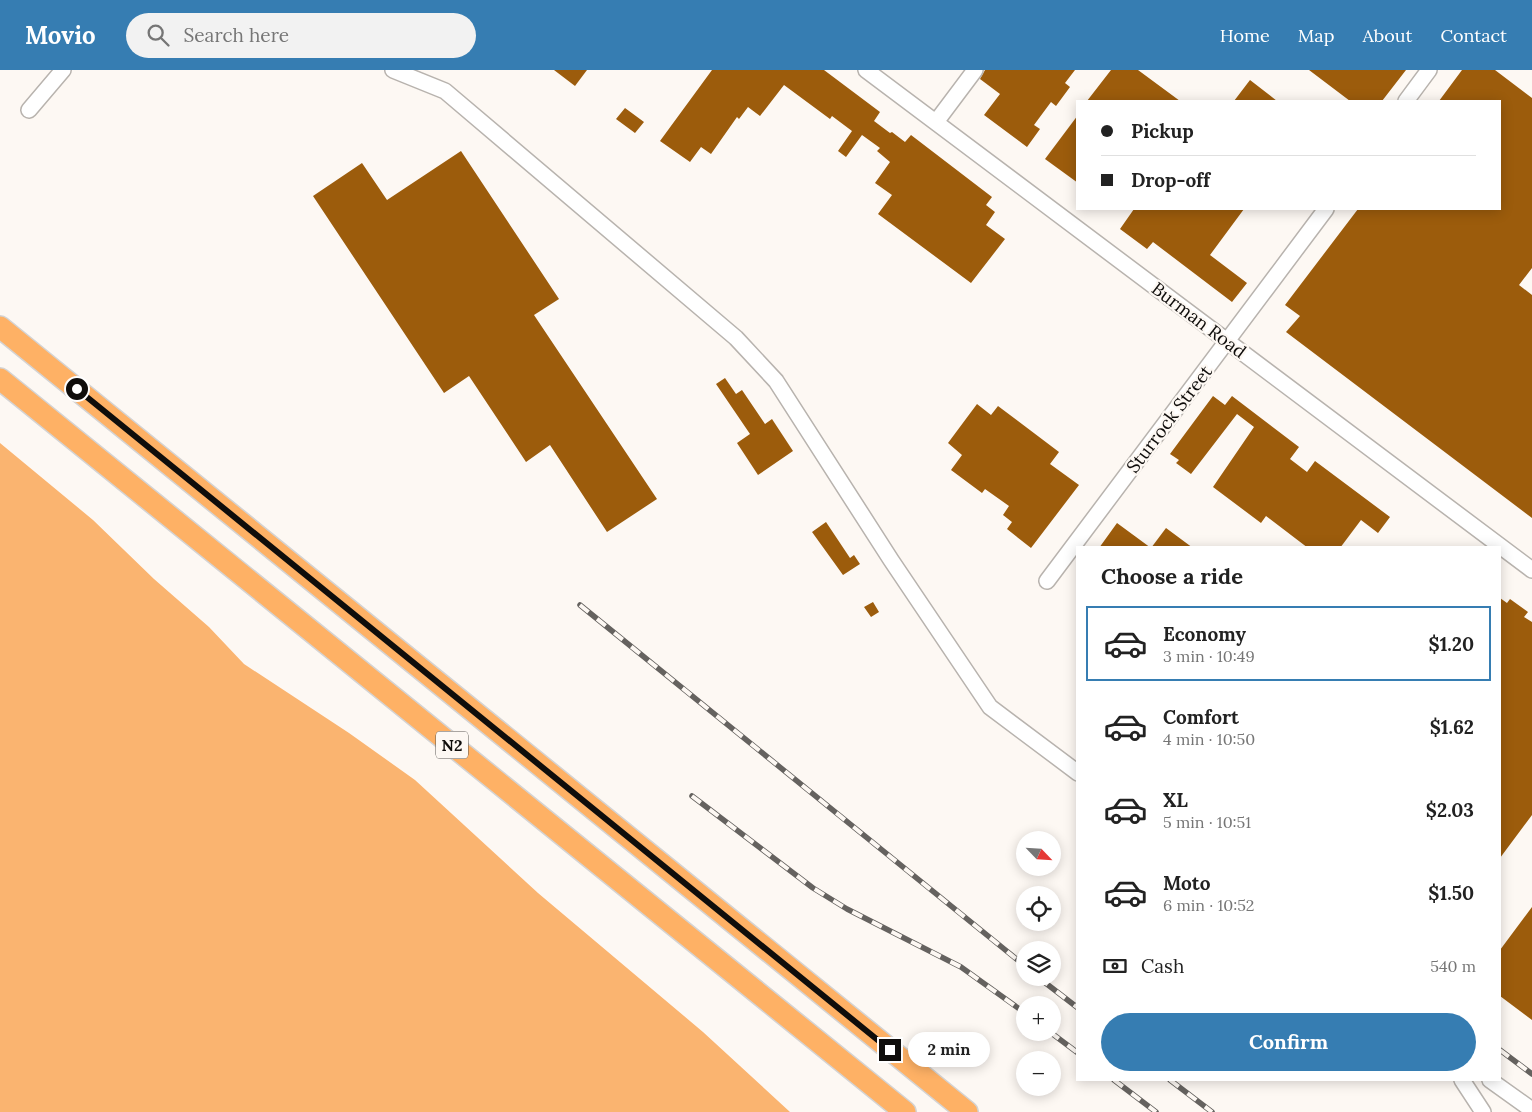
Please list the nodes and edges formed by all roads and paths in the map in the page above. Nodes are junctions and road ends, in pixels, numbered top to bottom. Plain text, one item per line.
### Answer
1 (63, 70) edge
2 (393, 70) edge
3 (866, 70) edge
4 (975, 70) edge
5 (1429, 70) edge
6 (1407, 100) edge
7 (30, 110) dead end
8 (936, 122) junction
9 (1325, 210) edge
10 (0, 327) edge
11 (1227, 341) junction
12 (0, 378) edge
13 (1500, 546) edge
14 (1501, 547) edge
15 (1532, 570) edge
16 (1048, 580) dead end
17 (1076, 772) edge
18 (1463, 1081) edge
19 (1491, 1081) edge
20 (1532, 1110) edge
21 (905, 1112) edge
22 (967, 1112) edge
23 (1483, 1112) edge

1 - 7 street
2 - 17 street
3 - 8 street, Burman Road
4 - 8 street
5 - 6 street
8 - 11 street, Burman Road
9 - 11 street, Sturrock Street
10 - 22 highway, N2
11 - 13 street, Burman Road
11 - 16 street, Sturrock Street
12 - 21 highway, N2
14 - 15 street, Burman Road
18 - 23 street
19 - 20 street

